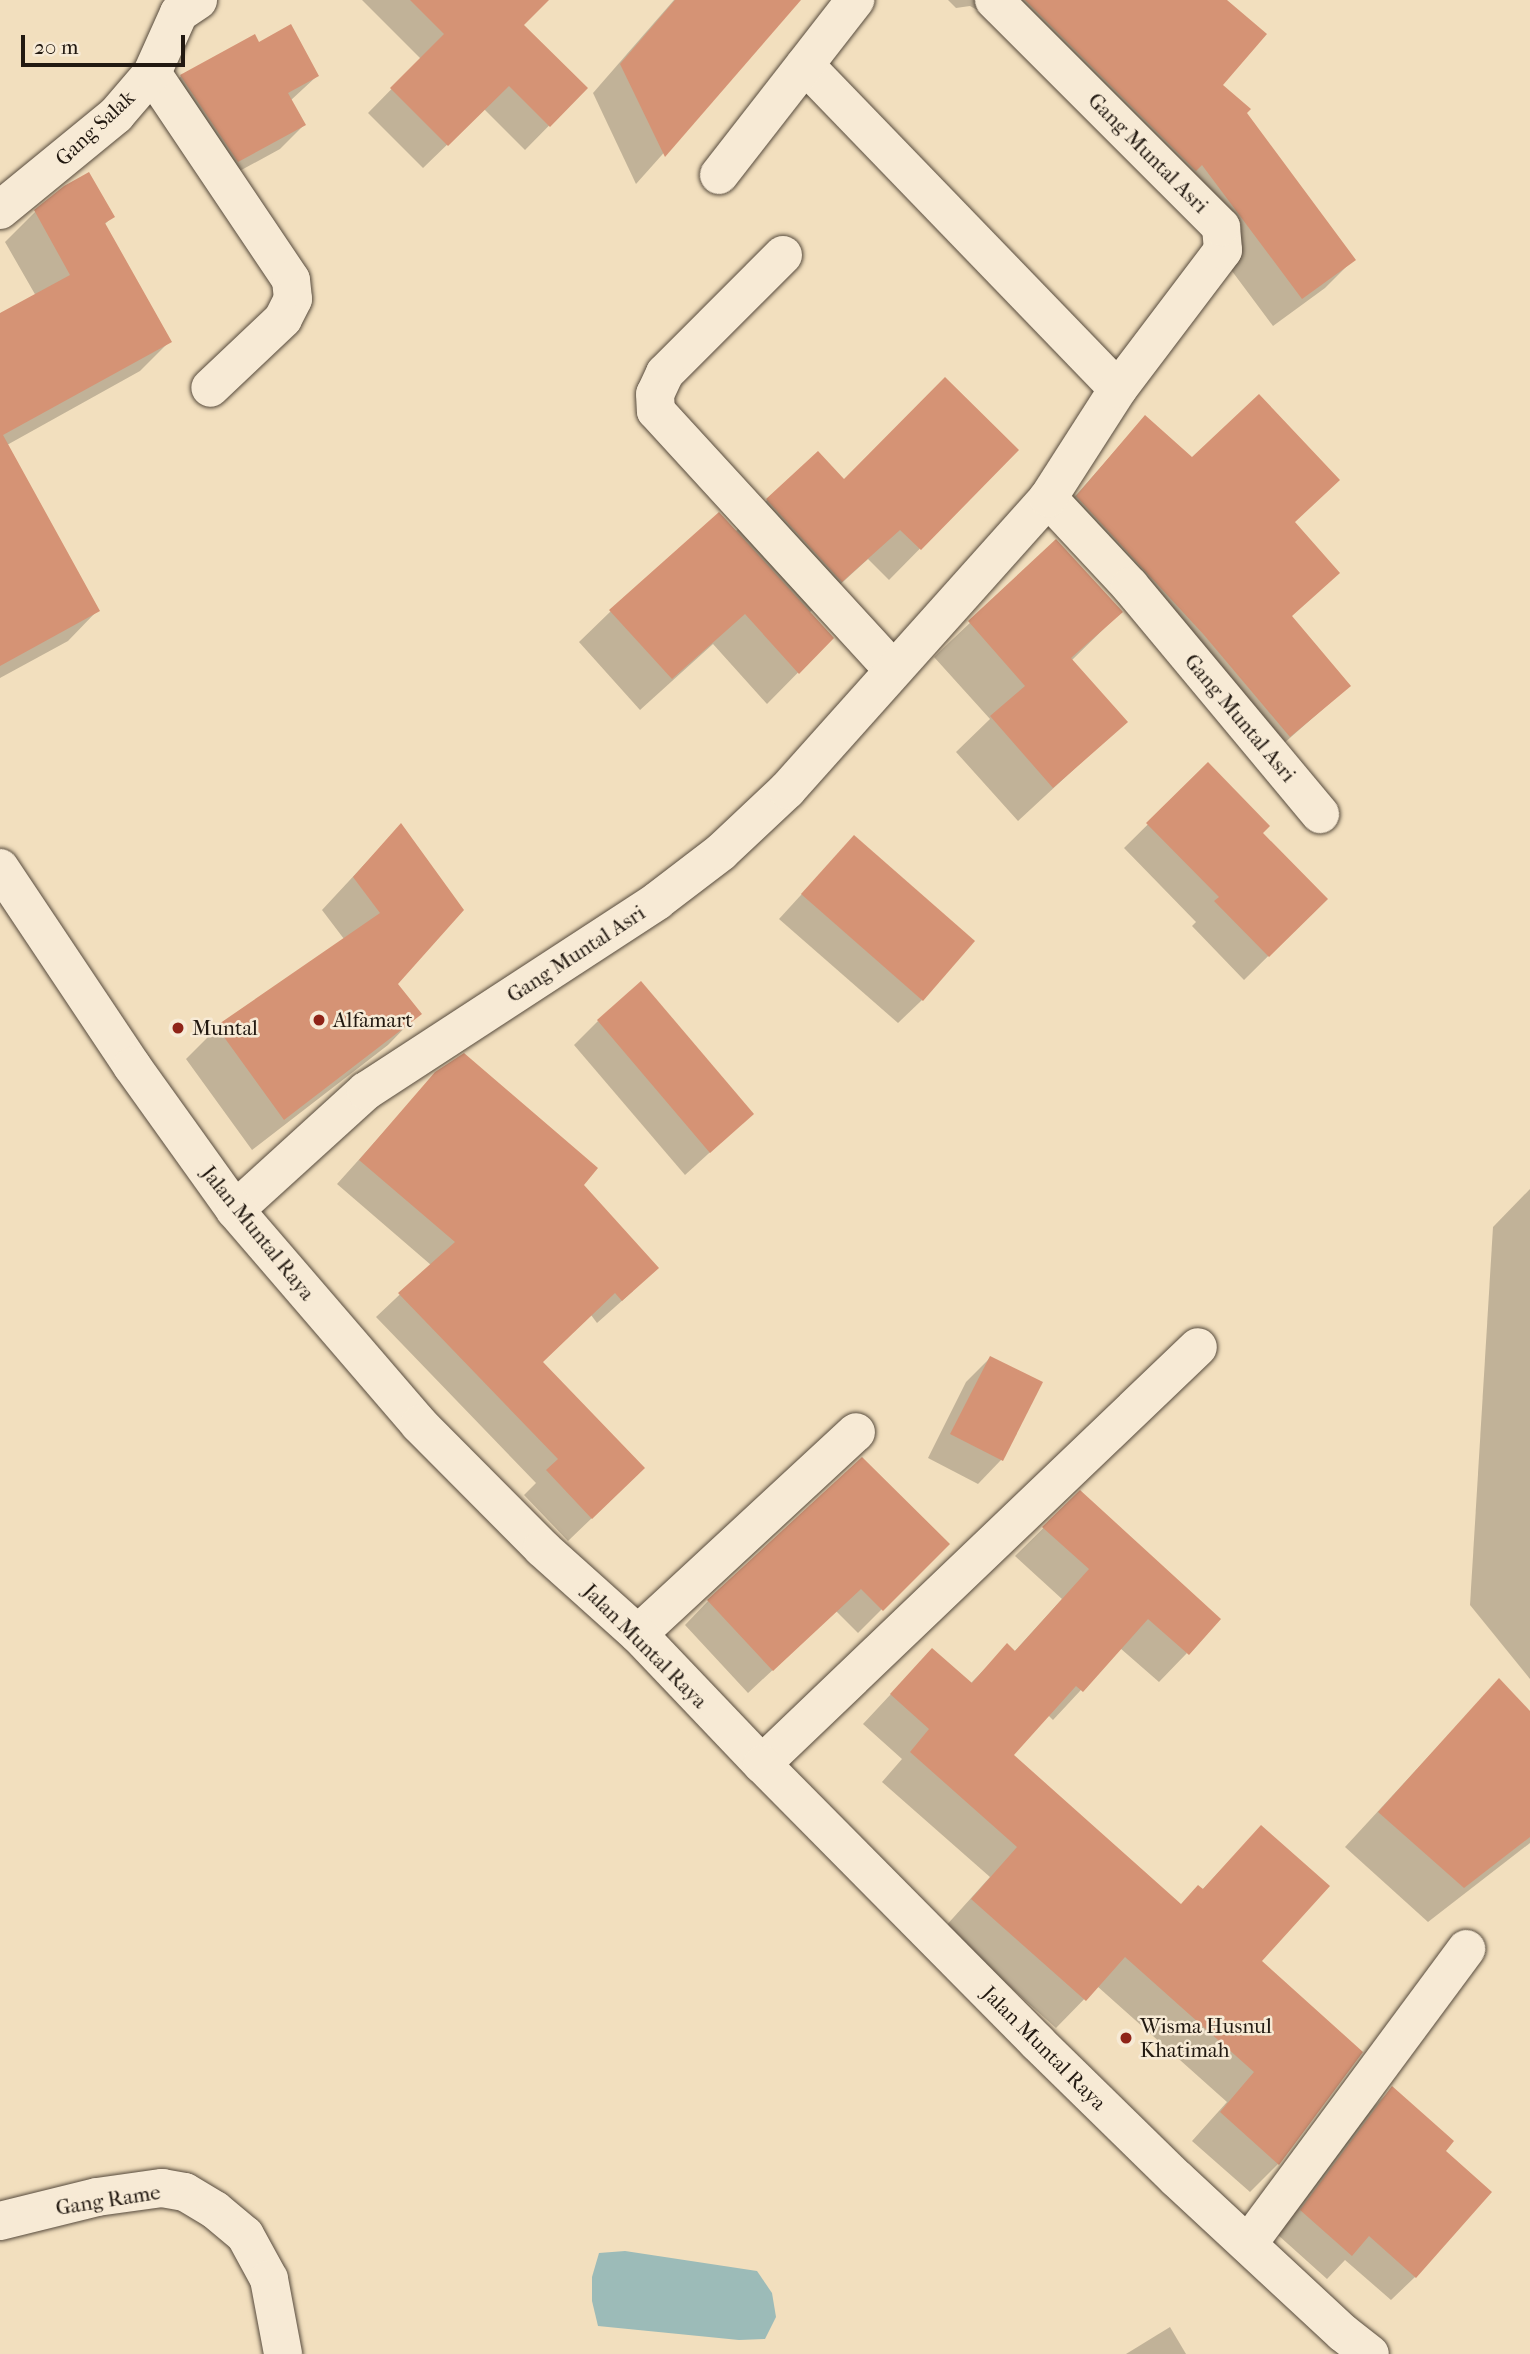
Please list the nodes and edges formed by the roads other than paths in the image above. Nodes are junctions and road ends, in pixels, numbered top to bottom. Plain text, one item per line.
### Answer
1 (855, 0) edge
2 (994, 0) edge
3 (182, 4) edge
4 (805, 65) junction
5 (152, 73) junction
6 (719, 176) dead end
7 (0, 210) edge
8 (783, 255) dead end
9 (210, 388) dead end
10 (1118, 389) junction
11 (1048, 498) junction
12 (892, 669) junction
13 (1320, 814) dead end
14 (0, 868) edge
15 (235, 1210) junction
16 (1198, 1347) dead end
17 (856, 1433) dead end
18 (638, 1634) junction
19 (762, 1764) junction
20 (1466, 1949) dead end
21 (0, 2221) edge
22 (1248, 2244) junction
23 (283, 2354) edge
24 (1370, 2354) edge

1 - 4 street
2 - 10 street, Gang Muntal Asri
3 - 5 street, Gang Salak
4 - 6 street
4 - 10 street
5 - 7 street, Gang Salak
5 - 9 street
8 - 12 street
10 - 11 street, Gang Muntal Asri
11 - 12 street, Gang Muntal Asri
11 - 13 street, Gang Muntal Asri
12 - 15 street, Gang Muntal Asri
14 - 15 street, Jalan Muntal Raya
15 - 18 street, Jalan Muntal Raya
16 - 19 street
17 - 18 street
18 - 19 street, Jalan Muntal Raya
19 - 22 street, Jalan Muntal Raya
20 - 22 street
21 - 23 street, Gang Rame
22 - 24 street, Jalan Muntal Raya

